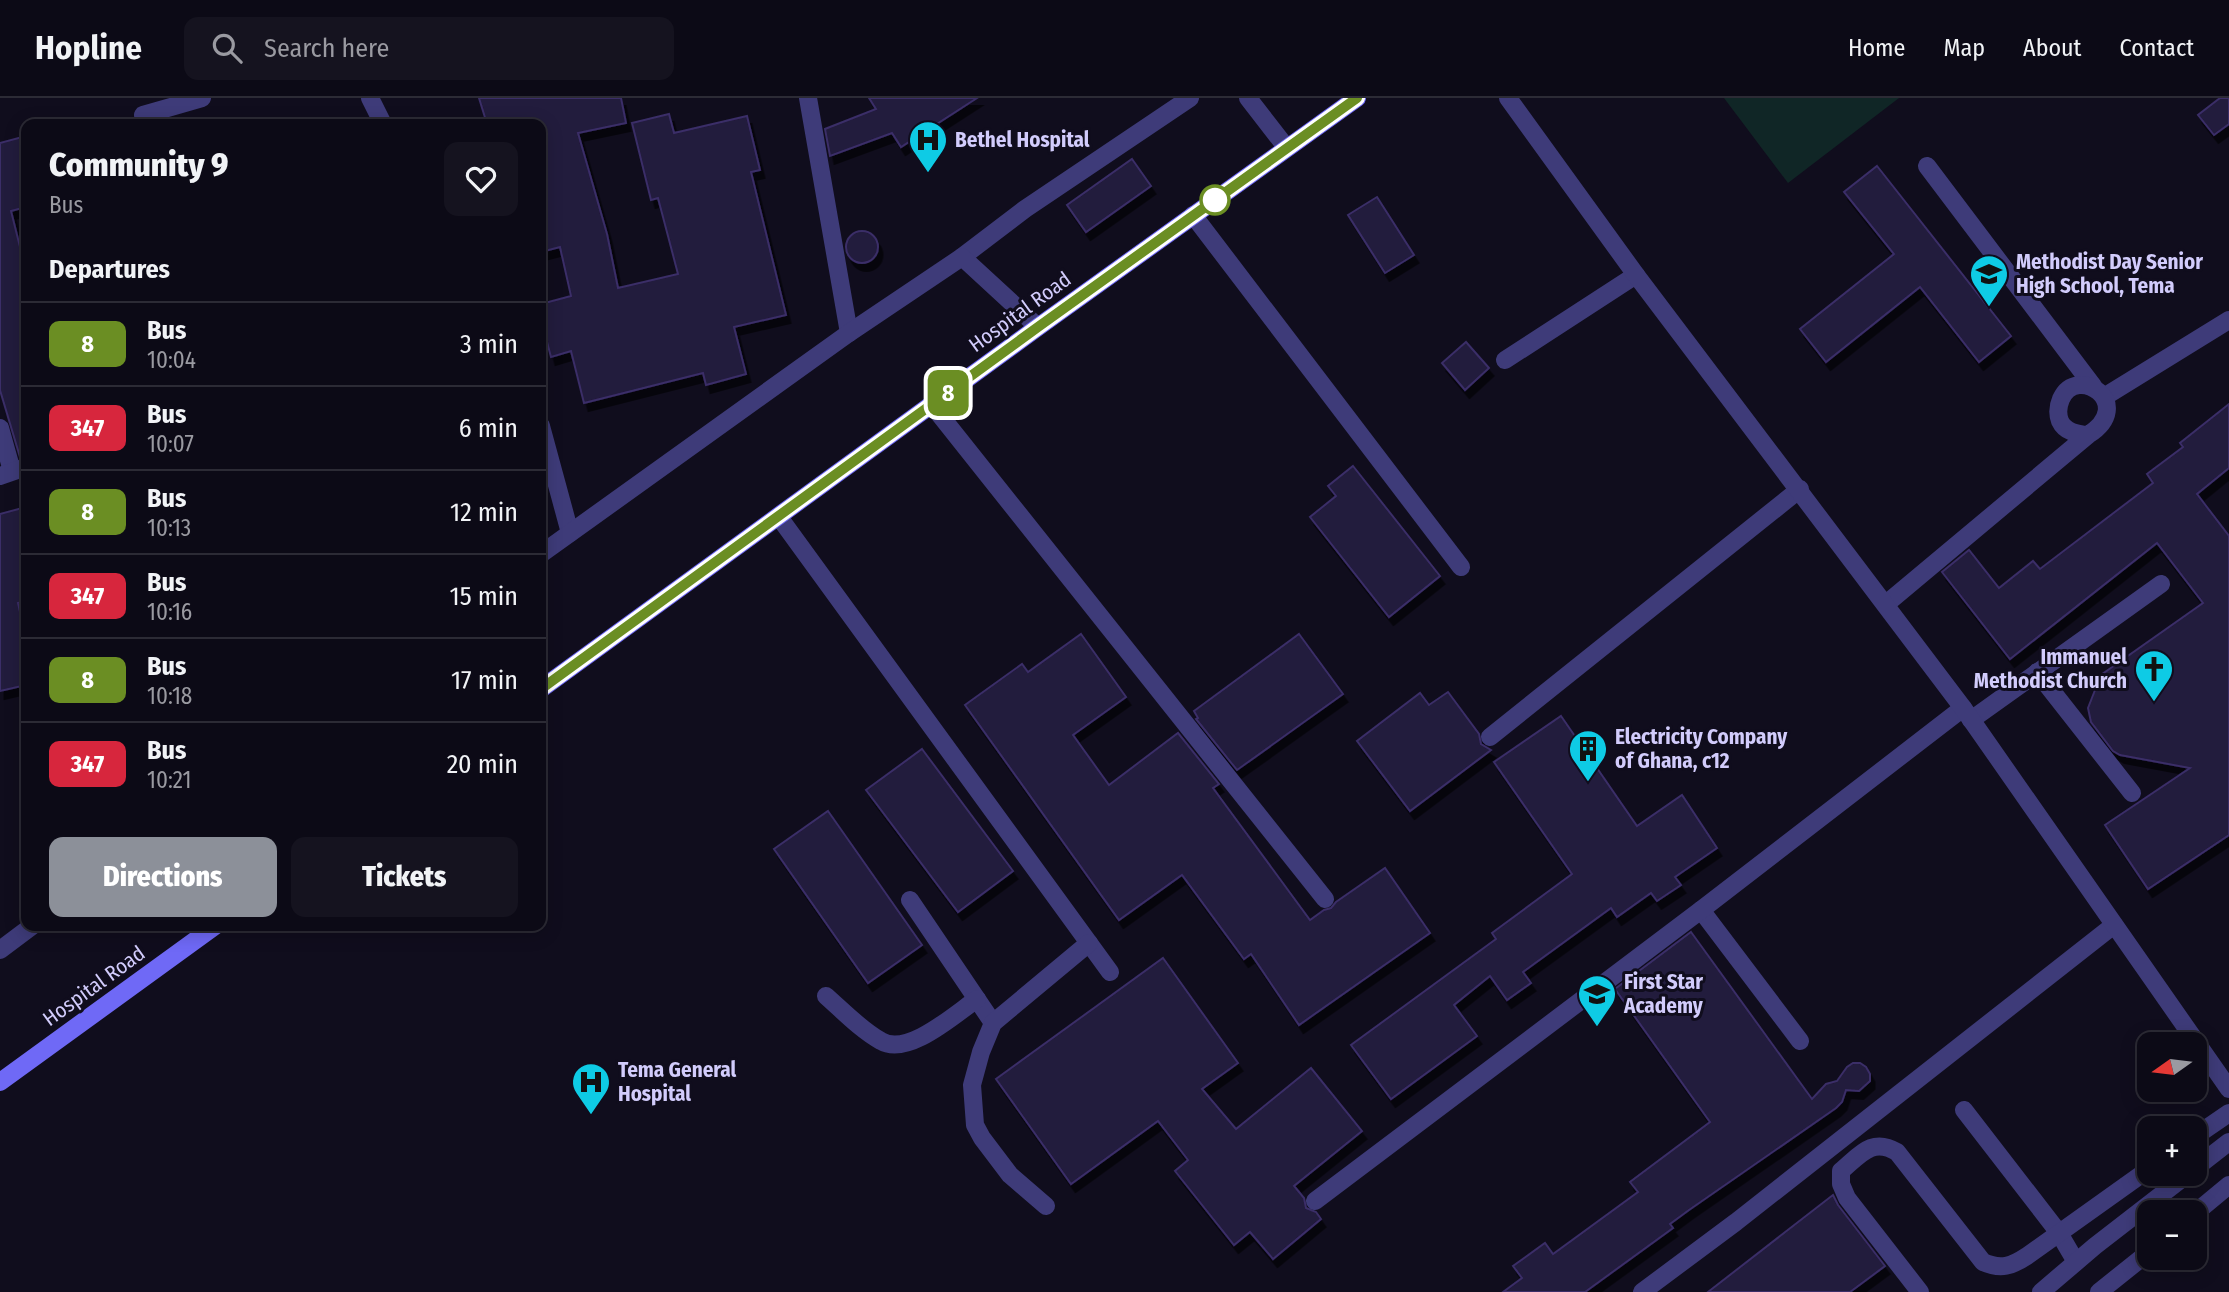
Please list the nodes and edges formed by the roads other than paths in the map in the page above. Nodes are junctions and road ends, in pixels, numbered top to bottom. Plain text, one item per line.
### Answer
1 (202, 98) edge
2 (370, 98) edge
3 (808, 98) edge
4 (1190, 98) edge
5 (1248, 98) edge
6 (1357, 98) edge
7 (1508, 98) edge
8 (142, 112) edge
9 (380, 119) edge
10 (1286, 148) junction
11 (1927, 166) dead end
12 (1193, 215) junction
13 (962, 257) junction
14 (1636, 275) junction
15 (2229, 320) edge
16 (1038, 327) junction
17 (849, 333) junction
18 (1505, 360) dead end
19 (2099, 391) junction
20 (932, 405) junction
21 (0, 428) edge
22 (2088, 435) junction
23 (546, 445) edge
24 (13, 471) edge
25 (1800, 489) junction
26 (779, 517) junction
27 (569, 533) junction
28 (546, 550) edge
29 (1461, 567) dead end
30 (2161, 584) dead end
31 (1886, 604) junction
32 (2037, 672) junction
33 (546, 685) edge
34 (1967, 714) junction
35 (1490, 737) dead end
36 (2132, 793) dead end
37 (1325, 899) dead end
38 (910, 900) dead end
39 (1701, 910) junction
40 (2114, 925) junction
41 (25, 931) edge
42 (208, 931) edge
43 (1089, 943) junction
44 (0, 950) edge
45 (1110, 972) dead end
46 (826, 996) dead end
47 (977, 999) junction
48 (993, 1023) junction
49 (1800, 1041) dead end
50 (0, 1082) edge
51 (2229, 1089) edge
52 (1964, 1110) dead end
53 (2229, 1113) edge
54 (2207, 1128) edge
55 (2229, 1142) edge
56 (2207, 1159) edge
57 (2137, 1178) edge
58 (2229, 1185) edge
59 (2173, 1186) edge
60 (1315, 1201) dead end
61 (2207, 1203) edge
62 (1046, 1206) dead end
63 (2059, 1233) junction
64 (2076, 1262) junction
65 (2137, 1262) edge
66 (1642, 1292) edge
67 (1920, 1292) edge
68 (2041, 1292) edge
69 (2099, 1292) edge

1 - 8 street
2 - 9 street
3 - 17 street
4 - 13 street
5 - 10 street
6 - 10 main road, Hospital Road
7 - 14 street
10 - 12 main road, Hospital Road
11 - 19 street
12 - 16 main road, Hospital Road
12 - 29 street
13 - 16 street
13 - 17 street
14 - 18 street
14 - 25 street
15 - 19 street
16 - 20 main road, Hospital Road
17 - 27 street
19 - 22 street
19 - 22 street
20 - 26 main road, Hospital Road
20 - 37 street
21 - 24 street
22 - 31 street
23 - 27 street
25 - 31 street
25 - 35 street
26 - 33 main road, Hospital Road
26 - 43 street
27 - 28 street
30 - 32 street
31 - 34 street
32 - 34 street
32 - 36 street
34 - 39 street
34 - 40 street
38 - 47 street
39 - 49 street
39 - 60 street
40 - 51 street
40 - 66 street
41 - 44 street
42 - 50 main road, Hospital Road
43 - 45 street
43 - 48 street
46 - 47 street
47 - 48 street
48 - 62 street
52 - 63 street
53 - 54 street
55 - 56 street
57 - 63 street
58 - 61 street
59 - 64 street
63 - 64 street
63 - 67 street
64 - 68 street
65 - 69 street

